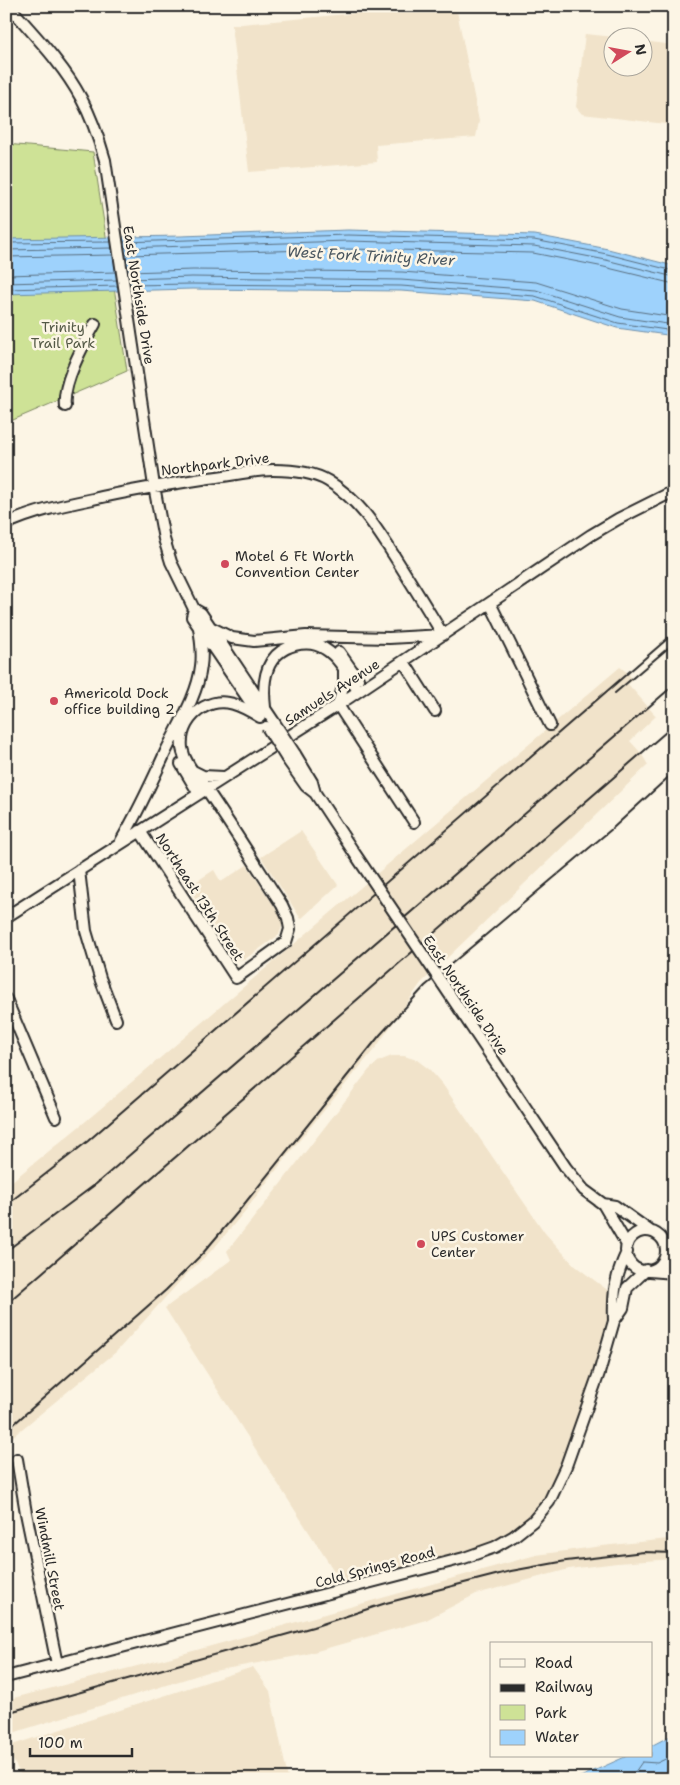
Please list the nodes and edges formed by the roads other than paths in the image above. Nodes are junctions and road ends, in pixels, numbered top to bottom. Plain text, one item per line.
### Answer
1 (9, 6) edge
2 (95, 324) dead end
3 (65, 406) dead end
4 (154, 486) junction
5 (674, 492) edge
6 (6, 524) edge
7 (490, 603) junction
8 (204, 627) junction
9 (443, 635) junction
10 (323, 638) junction
11 (404, 662) junction
12 (344, 669) junction
13 (361, 690) junction
14 (338, 705) junction
15 (435, 712) dead end
16 (262, 713) junction
17 (550, 725) dead end
18 (174, 736) junction
19 (192, 770) junction
20 (225, 777) junction
21 (203, 791) junction
22 (414, 822) dead end
23 (140, 831) junction
24 (120, 844) junction
25 (79, 870) junction
26 (6, 917) edge
27 (6, 999) edge
28 (116, 1020) dead end
29 (56, 1117) dead end
30 (603, 1204) junction
31 (650, 1231) junction
32 (627, 1249) junction
33 (670, 1251) edge
34 (647, 1270) junction
35 (674, 1273) edge
36 (614, 1321) junction
37 (17, 1459) dead end
38 (57, 1664) junction
39 (6, 1677) edge

1 - 4 street, East Northside Drive
2 - 3 street
4 - 6 street, Northpark Drive
4 - 8 street, East Northside Drive
4 - 9 street, Northpark Drive
5 - 7 street, Samuels Avenue
7 - 9 street, Samuels Avenue
7 - 17 street
8 - 10 street
8 - 16 street, East Northside Drive
8 - 18 street
9 - 10 street
9 - 11 street, Samuels Avenue
10 - 13 street
11 - 13 street, Samuels Avenue
11 - 15 street
12 - 13 street
12 - 14 street
12 - 16 street
13 - 14 street, Samuels Avenue
14 - 20 street, Samuels Avenue
14 - 22 street
16 - 19 street
16 - 30 street, East Northside Drive, bridge
18 - 21 street
18 - 24 street
19 - 20 street
19 - 21 street
20 - 21 street, Samuels Avenue
21 - 23 street, Samuels Avenue
21 - 23 street, Northeast 13th Street
23 - 24 street, Samuels Avenue
24 - 25 street, Samuels Avenue
25 - 26 street, Samuels Avenue
25 - 28 street
27 - 29 street
30 - 31 street, East Northside Drive
30 - 32 street, East Northside Drive
31 - 32 street
31 - 33 street
32 - 34 street
32 - 36 street, Cold Springs Road
33 - 34 street
34 - 35 street
34 - 36 street, Cold Springs Road
36 - 38 street, Cold Springs Road
37 - 38 street, Windmill Street
38 - 39 street, Cold Springs Road

